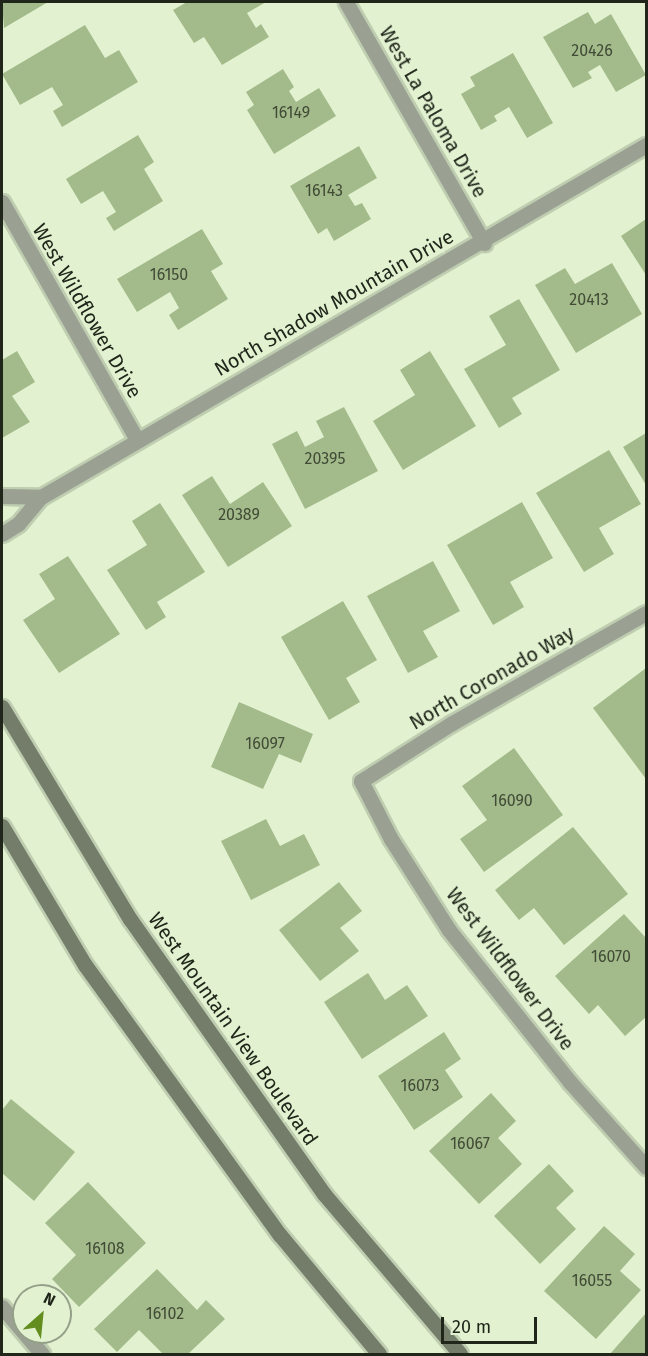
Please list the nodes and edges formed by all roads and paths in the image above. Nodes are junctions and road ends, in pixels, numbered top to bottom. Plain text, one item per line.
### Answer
1 (346, 2) edge
2 (646, 145) edge
3 (2, 202) edge
4 (484, 243) junction
5 (137, 440) junction
6 (2, 496) edge
7 (41, 497) junction
8 (2, 534) edge
9 (646, 613) edge
10 (2, 707) edge
11 (361, 781) joint
12 (2, 826) edge
13 (646, 1167) edge
14 (2, 1307) edge
15 (42, 1354) edge
16 (379, 1354) edge
17 (460, 1354) edge

1 - 4 street, West La Paloma Drive
2 - 4 street, North Shadow Mountain Drive
3 - 5 street, West Wildflower Drive
4 - 5 street, North Shadow Mountain Drive
5 - 7 street, North Shadow Mountain Drive
6 - 7 street
7 - 8 street, North Shadow Mountain Drive
9 - 11 street, North Coronado Way
10 - 17 street, West Mountain View Boulevard
11 - 13 street, West Wildflower Drive
12 - 16 street
14 - 15 street

